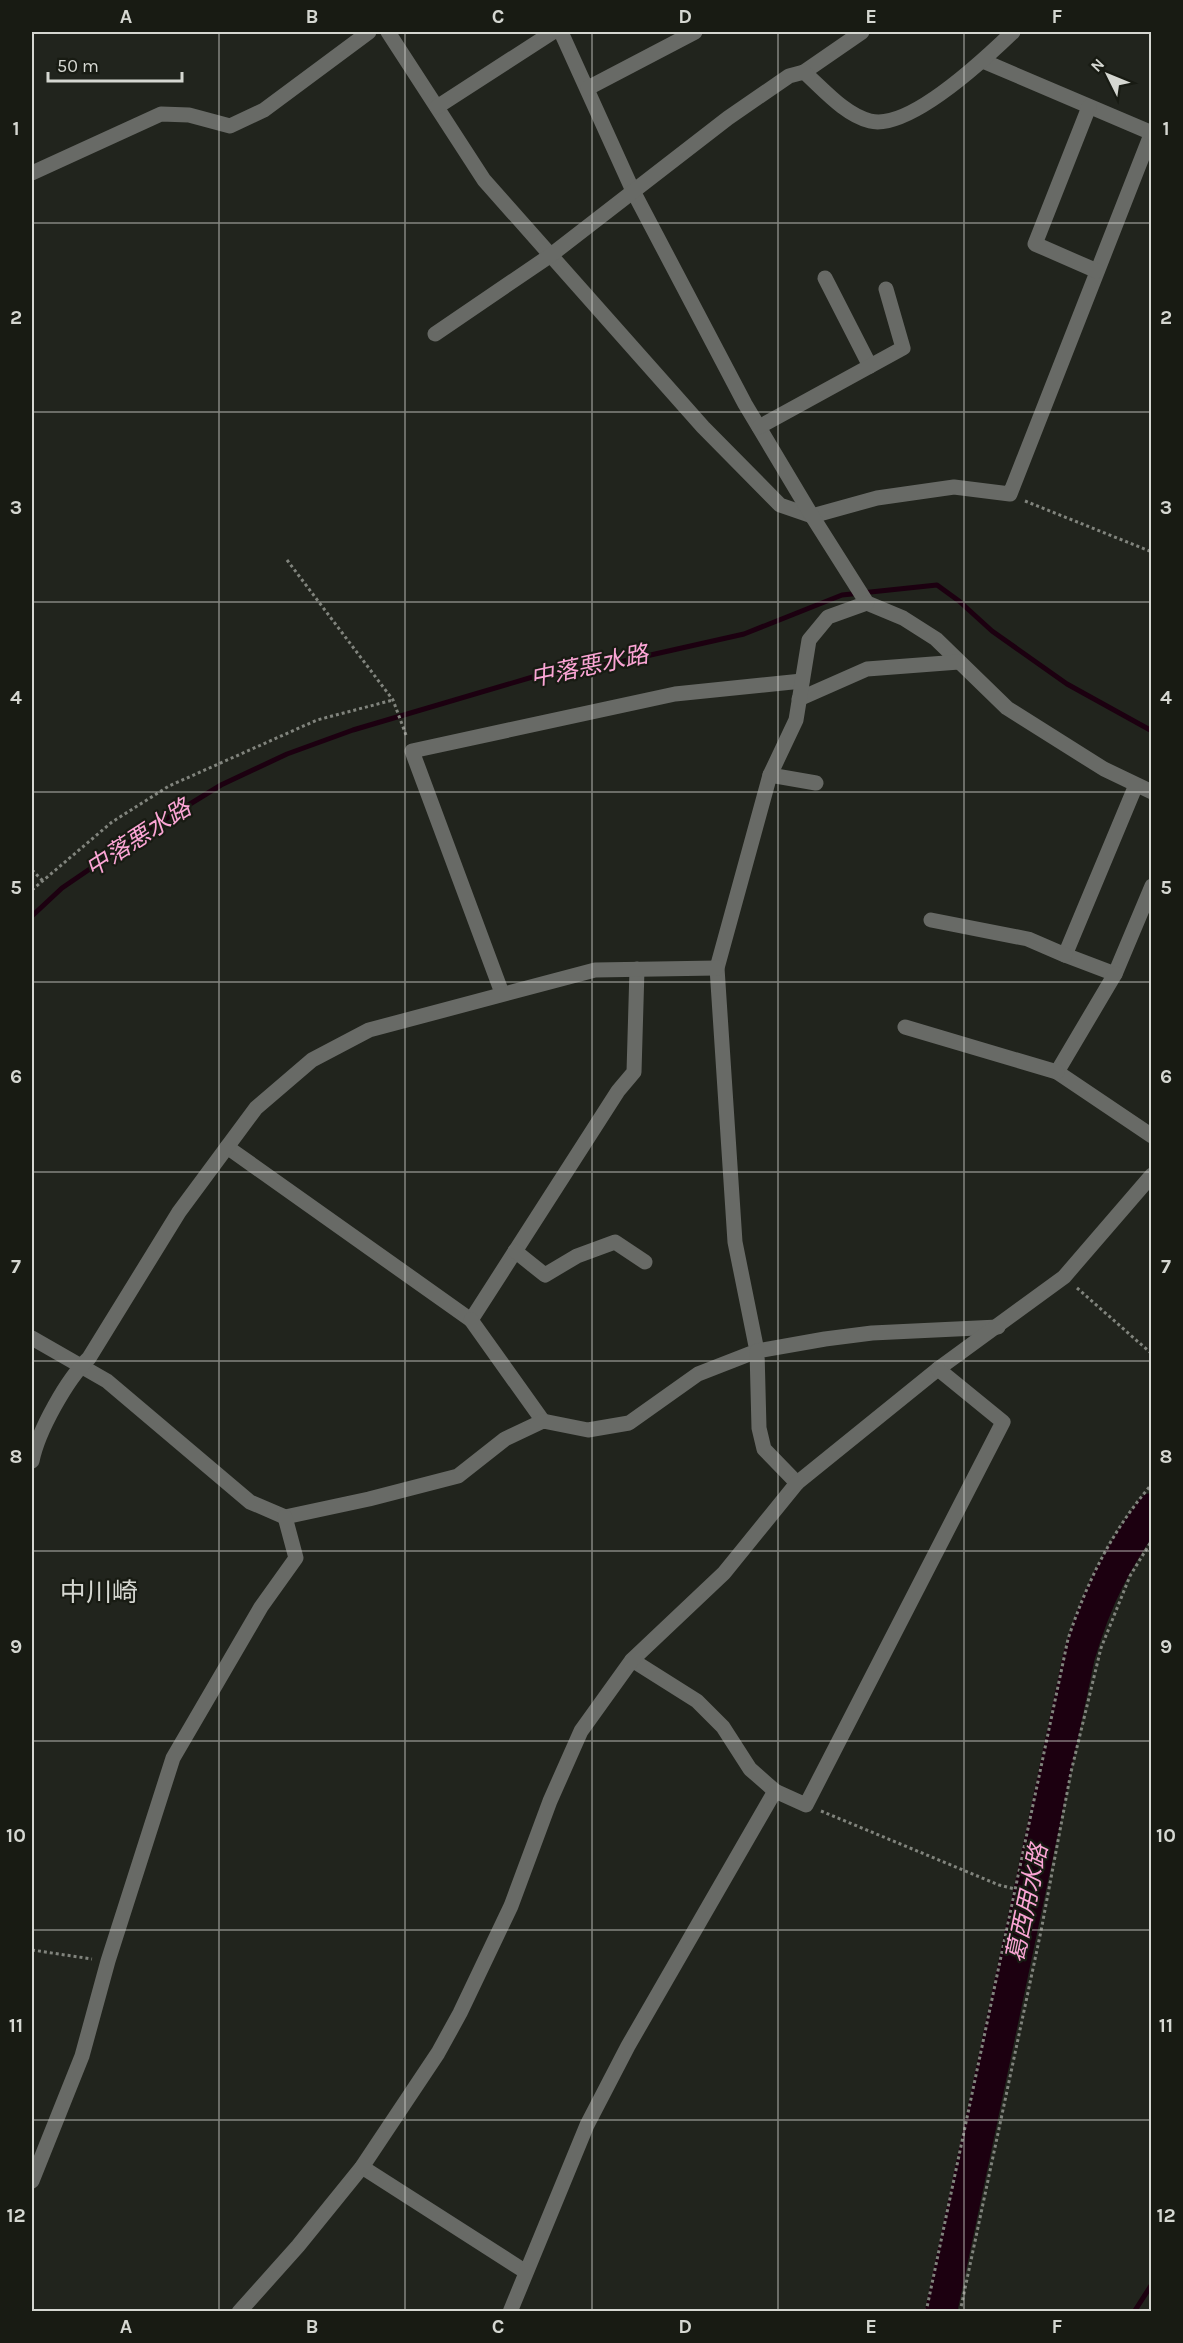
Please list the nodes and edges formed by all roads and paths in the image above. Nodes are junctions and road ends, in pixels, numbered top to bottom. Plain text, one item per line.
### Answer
1 (369, 32) edge
2 (388, 32) edge
3 (553, 32) edge
4 (561, 32) edge
5 (694, 32) edge
6 (862, 32) edge
7 (1013, 32) edge
8 (983, 61) junction
9 (804, 72) junction
10 (588, 88) junction
11 (436, 107) junction
12 (1089, 107) junction
13 (1151, 133) edge
14 (32, 173) edge
15 (633, 191) junction
16 (551, 255) junction
17 (1097, 271) junction
18 (825, 278) dead end
19 (886, 289) dead end
20 (435, 334) dead end
21 (870, 366) junction
22 (759, 427) junction
23 (1010, 494) junction
24 (812, 516) junction
25 (1152, 552) edge
26 (287, 560) dead end
27 (866, 602) junction
28 (959, 662) junction
29 (802, 681) junction
30 (799, 699) junction
31 (393, 700) junction
32 (412, 752) junction
33 (770, 775) junction
34 (816, 783) dead end
35 (1136, 785) junction
36 (1152, 792) edge
37 (32, 870) edge
38 (43, 881) junction
39 (1152, 886) edge
40 (32, 891) edge
41 (931, 920) dead end
42 (1065, 955) junction
43 (717, 968) junction
44 (637, 969) junction
45 (1115, 974) junction
46 (502, 993) junction
47 (905, 1027) dead end
48 (1057, 1072) junction
49 (1152, 1136) edge
50 (227, 1147) junction
51 (1152, 1175) edge
52 (515, 1251) junction
53 (645, 1262) dead end
54 (1064, 1277) junction
55 (471, 1320) junction
56 (998, 1327) junction
57 (32, 1338) edge
58 (757, 1351) junction
59 (1152, 1354) edge
60 (81, 1365) junction
61 (938, 1369) junction
62 (543, 1421) junction
63 (32, 1461) edge
64 (797, 1483) junction
65 (1152, 1484) edge
66 (285, 1517) junction
67 (1152, 1540) edge
68 (632, 1660) junction
69 (775, 1791) junction
70 (806, 1805) junction
71 (1015, 1889) junction
72 (32, 1950) edge
73 (108, 1961) junction
74 (362, 2167) junction
75 (32, 2181) edge
76 (526, 2272) junction
77 (239, 2312) edge
78 (510, 2312) edge
79 (926, 2312) edge
80 (960, 2312) edge

1 - 14 street
2 - 11 street
3 - 11 street
4 - 10 street
5 - 10 street
6 - 9 street
7 - 8 street
8 - 9 street
8 - 12 street
9 - 15 street
10 - 15 street
11 - 16 street
12 - 13 street
12 - 17 street
13 - 17 street
15 - 16 street
15 - 22 street
16 - 20 street
16 - 24 street
17 - 23 street
18 - 21 street
19 - 21 street
21 - 22 street
22 - 24 street
23 - 24 street
23 - 25 path
24 - 27 street
26 - 31 path
27 - 28 street
27 - 29 street
28 - 30 street
28 - 35 street
29 - 30 street
29 - 32 street
30 - 33 street
31 - 32 path
31 - 38 path
32 - 46 street
33 - 34 street
33 - 43 street
35 - 36 street
35 - 42 street
37 - 38 path
38 - 40 path
39 - 45 street
41 - 42 street
42 - 45 street
43 - 44 street
43 - 58 street
44 - 46 street
44 - 52 street
45 - 48 street
46 - 50 street
47 - 48 street
48 - 49 street
50 - 55 street
50 - 60 street
51 - 54 street
52 - 53 street
52 - 55 street
54 - 56 street
54 - 59 path
55 - 62 street
56 - 58 street
56 - 61 street
57 - 60 street
58 - 62 street
58 - 64 street
60 - 63 street
60 - 66 street
61 - 64 street
61 - 70 street
62 - 66 street
64 - 68 street
65 - 71 path
66 - 73 street
67 - 80 path
68 - 69 street
68 - 74 street
69 - 70 street
69 - 76 street
70 - 71 path
71 - 79 path
72 - 73 path
73 - 75 street
74 - 76 street
74 - 77 street
76 - 78 street

